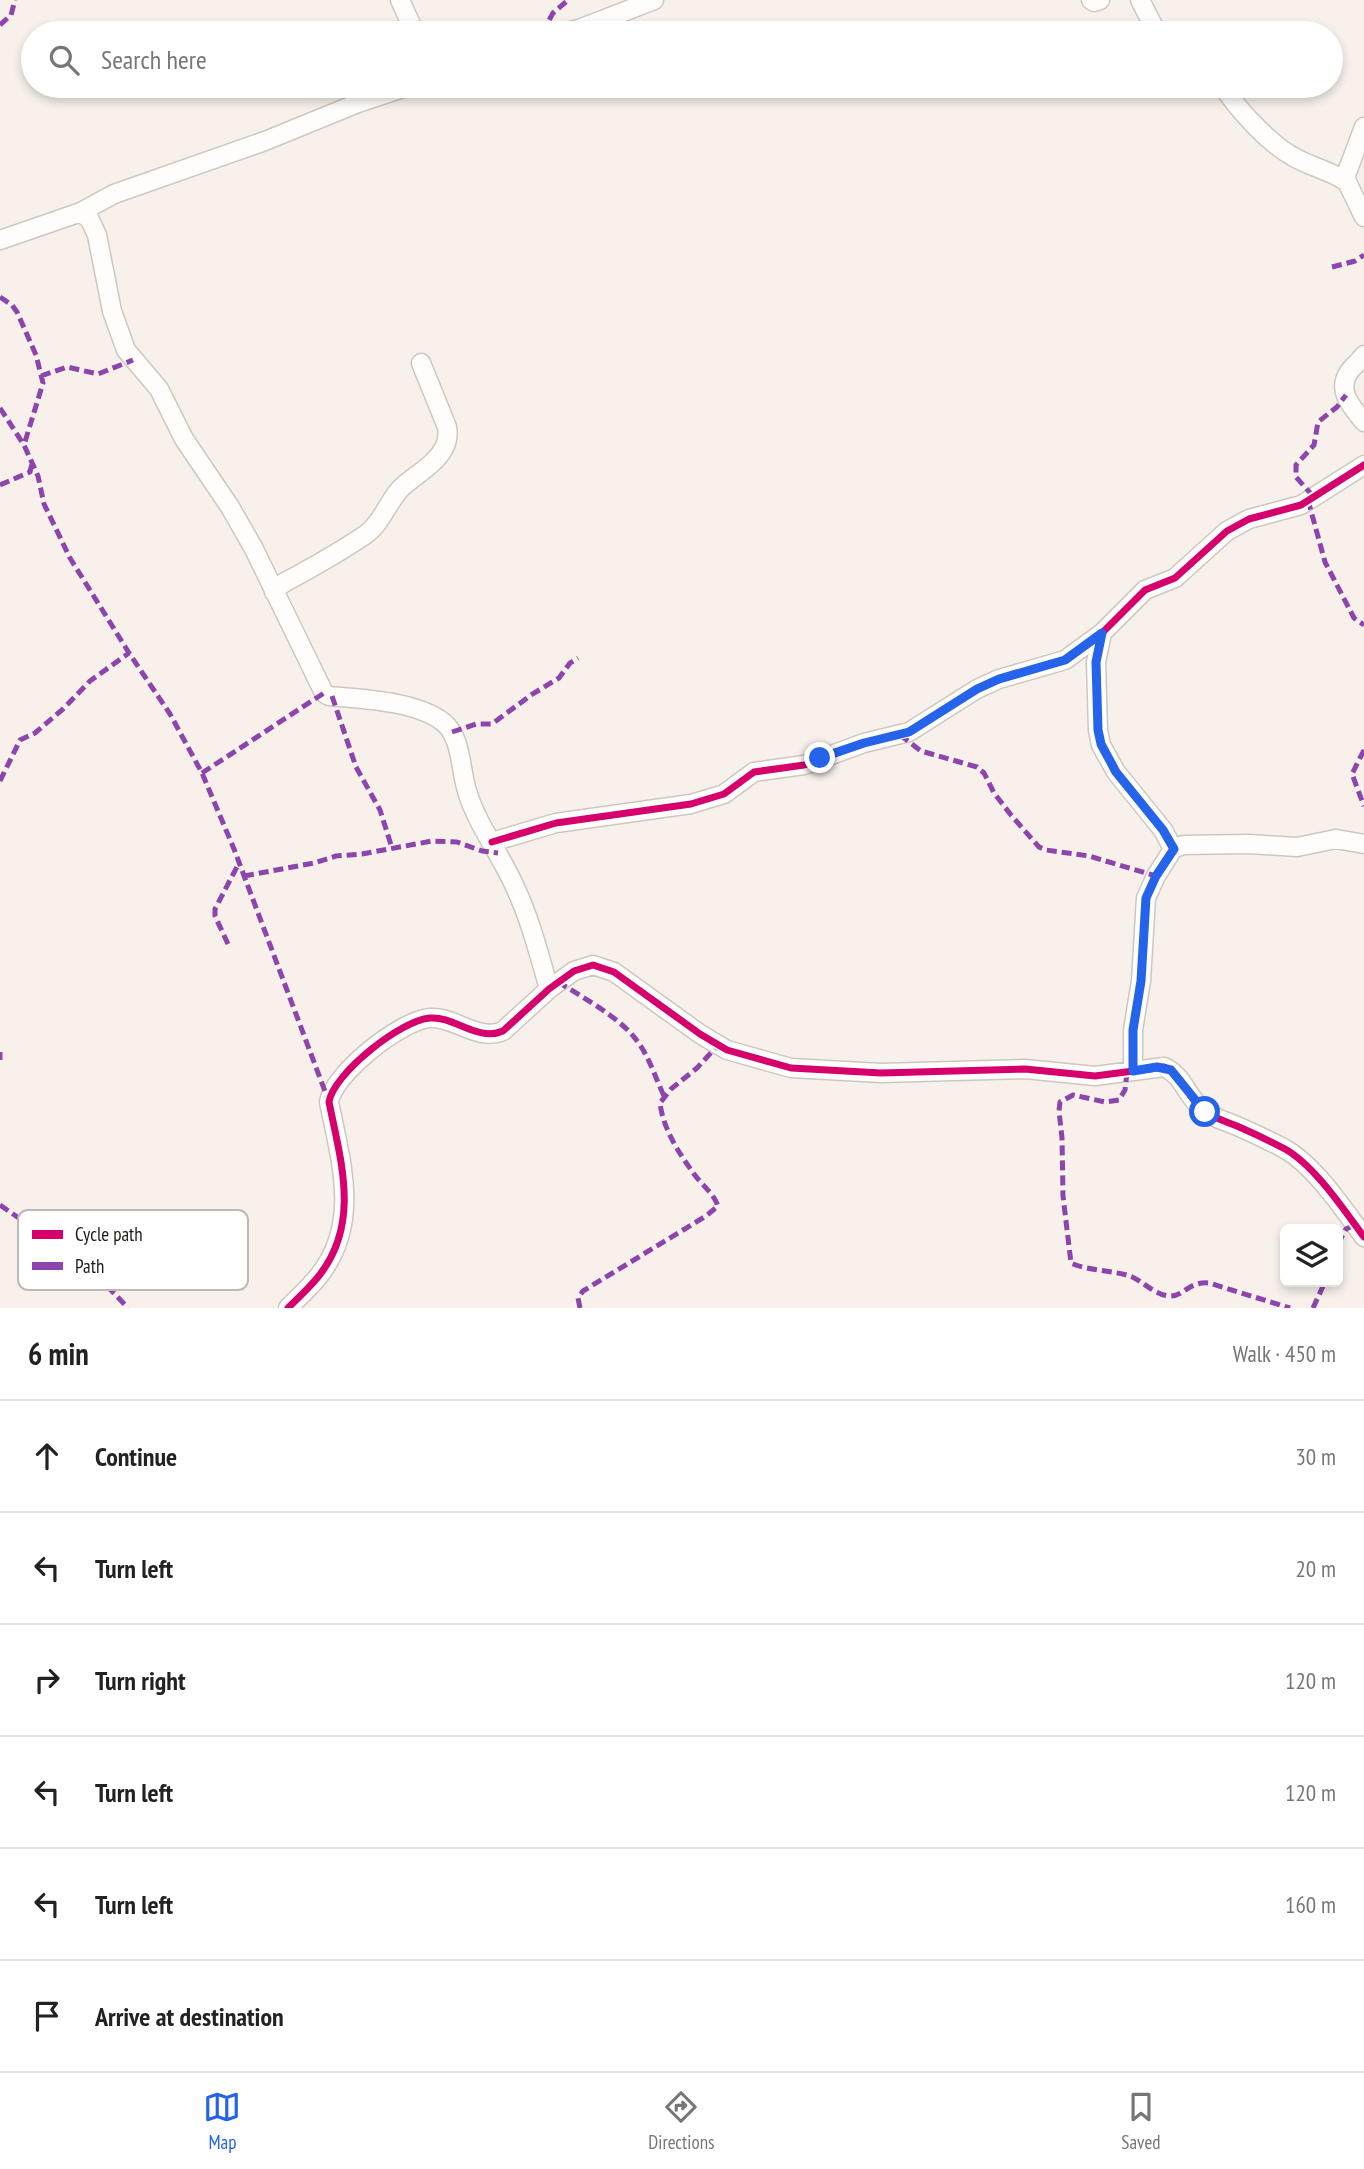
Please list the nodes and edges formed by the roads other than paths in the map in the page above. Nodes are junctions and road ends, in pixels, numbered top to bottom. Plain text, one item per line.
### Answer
1 (400, 0) edge
2 (654, 0) edge
3 (1091, 0) edge
4 (1100, 0) edge
5 (1140, 0) edge
6 (410, 21) edge
7 (600, 21) edge
8 (1151, 21) edge
9 (373, 98) edge
10 (1231, 98) edge
11 (1364, 127) edge
12 (1347, 182) junction
13 (81, 212) junction
14 (1364, 216) edge
15 (0, 240) edge
16 (1364, 355) edge
17 (421, 363) dead end
18 (1364, 422) edge
19 (1364, 465) edge
20 (274, 592) junction
21 (1102, 633) junction
22 (492, 842) junction
23 (1364, 844) edge
24 (1174, 849) junction
25 (549, 989) junction
26 (1133, 1071) junction
27 (1364, 1237) edge
28 (288, 1308) edge

1 - 6 street
2 - 7 street
3 - 4 street
5 - 8 street
9 - 13 street
10 - 12 street
11 - 12 street
12 - 14 street
13 - 15 street
13 - 20 street
16 - 18 street
17 - 20 street
19 - 21 street
20 - 22 street
21 - 22 street
21 - 24 street
22 - 25 street
23 - 24 street
24 - 26 street
25 - 26 street
25 - 28 street
26 - 27 street

